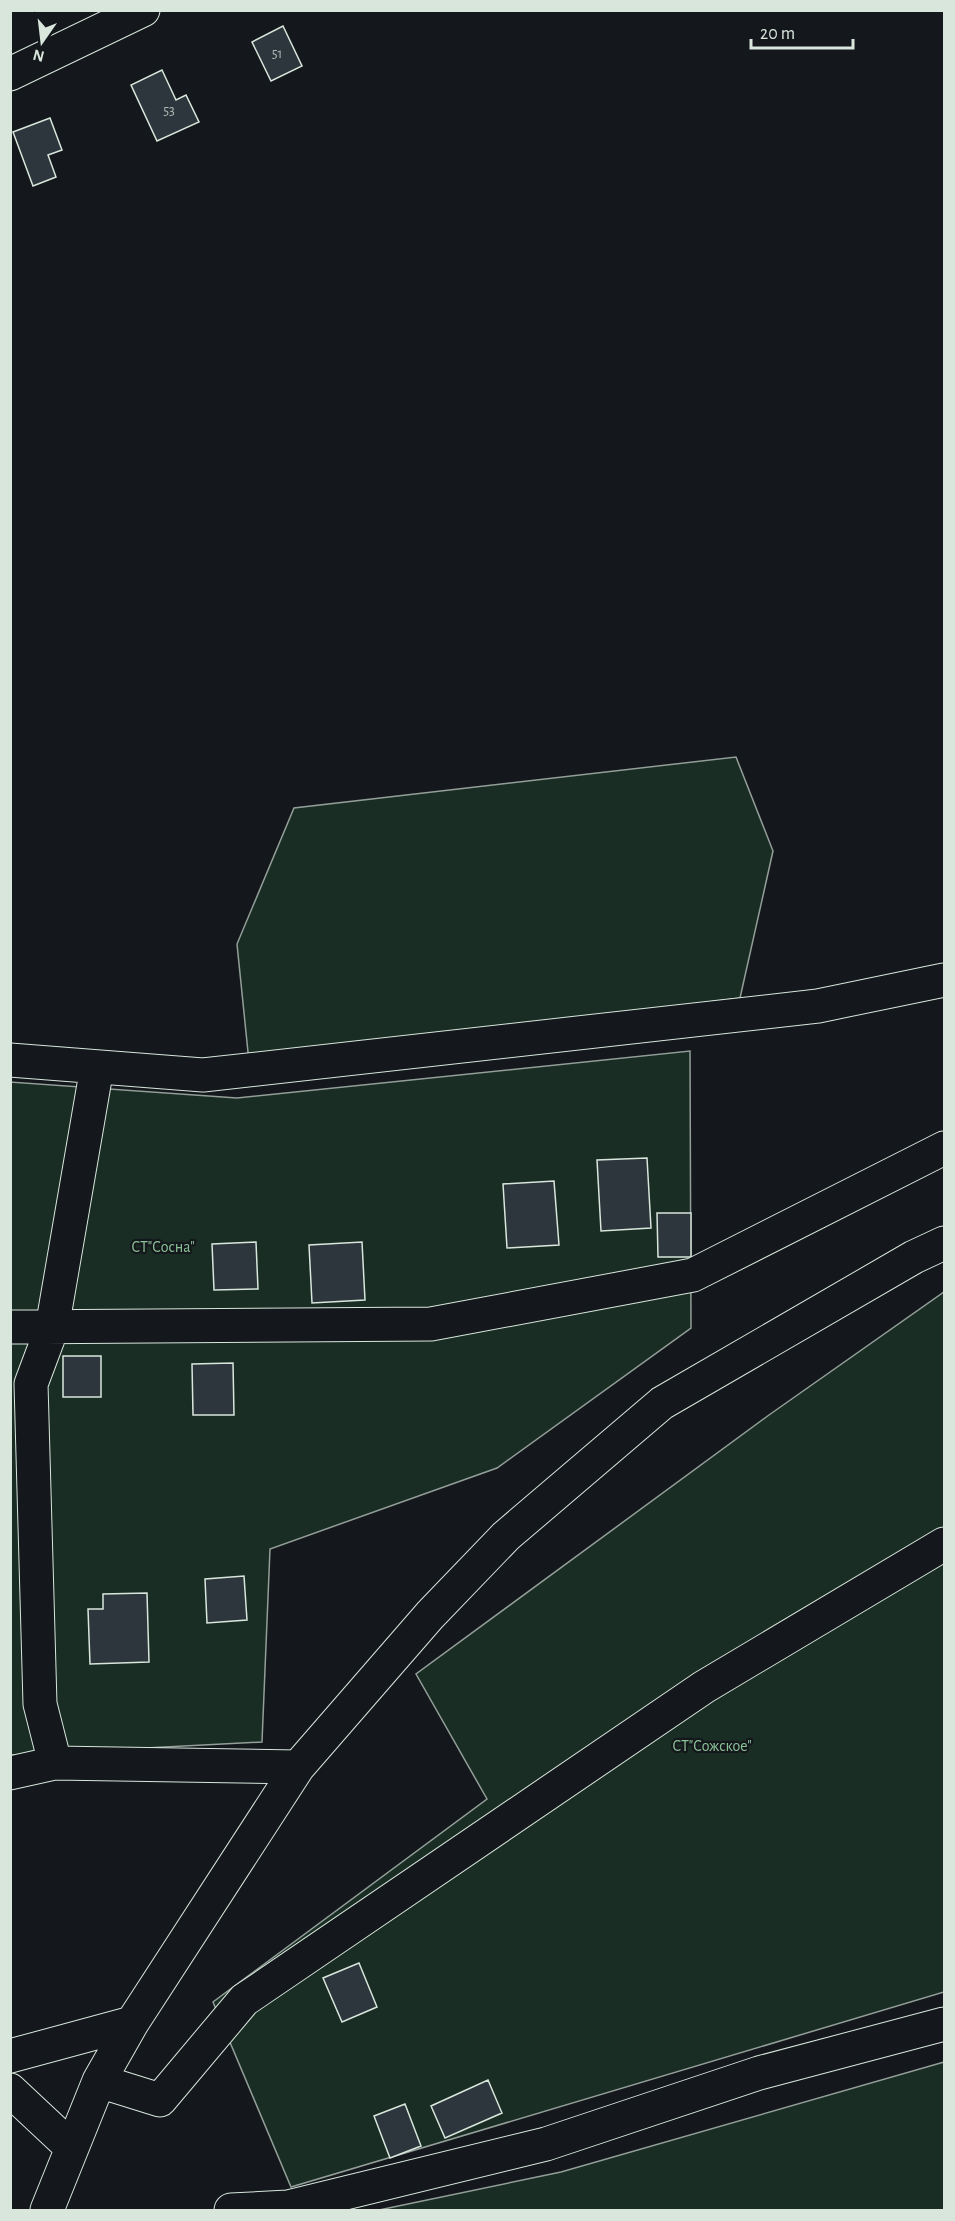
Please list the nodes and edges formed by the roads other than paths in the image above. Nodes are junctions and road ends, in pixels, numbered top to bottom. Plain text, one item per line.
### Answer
1 (143, 10) edge
2 (10, 74) edge
3 (945, 980) edge
4 (10, 1060) edge
5 (97, 1067) junction
6 (945, 1148) edge
7 (945, 1244) edge
8 (10, 1327) edge
9 (52, 1328) junction
10 (945, 1544) edge
11 (55, 1763) junction
12 (298, 1767) junction
13 (10, 1773) edge
14 (132, 2023) junction
15 (945, 2024) edge
16 (10, 2056) edge
17 (99, 2081) junction
18 (10, 2090) edge
19 (72, 2148) junction
20 (57, 2209) edge
21 (231, 2211) edge

1 - 2 street
3 - 5 street
4 - 5 street
5 - 9 street
6 - 9 street
7 - 12 street
8 - 9 street
9 - 11 street
10 - 17 street
11 - 12 street
11 - 13 street
12 - 14 street
14 - 16 street
14 - 17 street
15 - 21 street
17 - 19 street
18 - 19 street
19 - 20 street

